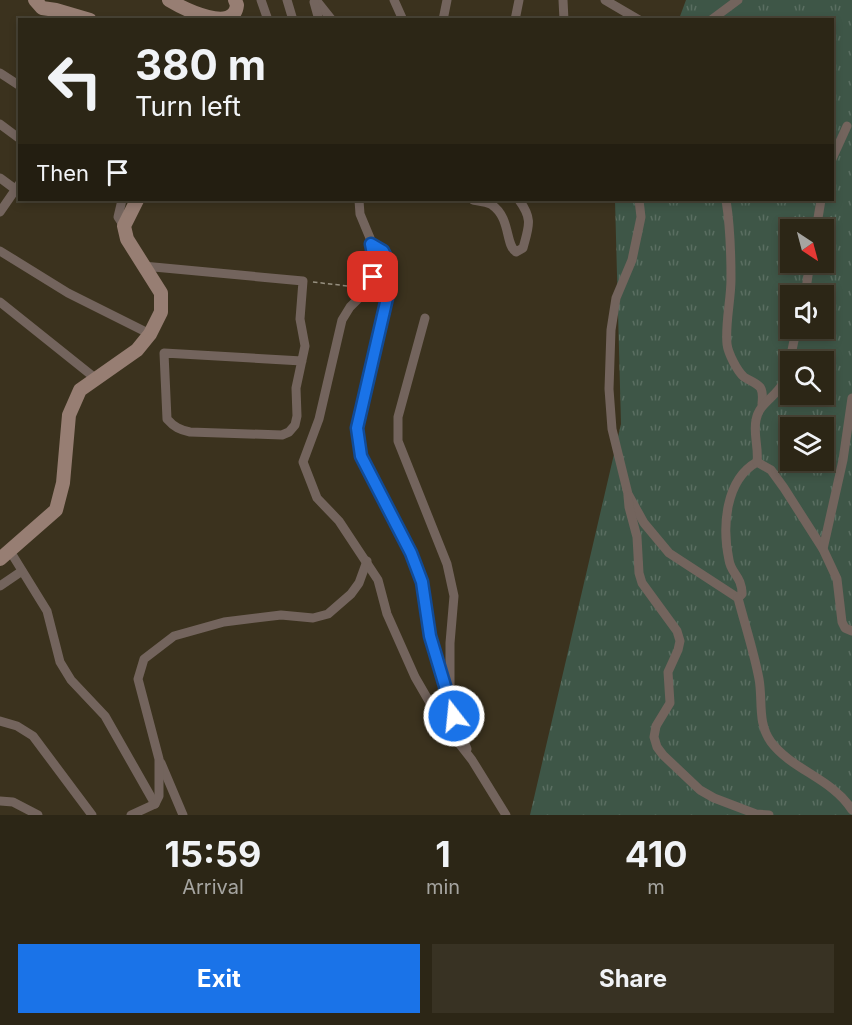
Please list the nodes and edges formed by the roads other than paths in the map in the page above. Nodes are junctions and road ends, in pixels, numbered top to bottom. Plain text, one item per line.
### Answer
1 (169, 0) edge
2 (235, 0) edge
3 (261, 0) edge
4 (287, 0) edge
5 (315, 0) edge
6 (394, 0) edge
7 (447, 0) edge
8 (519, 0) edge
9 (563, 0) edge
10 (605, 0) edge
11 (738, 0) edge
12 (38, 4) edge
13 (59, 18) edge
14 (83, 18) edge
15 (267, 18) edge
16 (292, 18) edge
17 (319, 18) edge
18 (330, 18) edge
19 (402, 18) edge
20 (443, 18) edge
21 (515, 18) edge
22 (564, 18) edge
23 (636, 18) edge
24 (714, 18) edge
25 (1, 75) edge
26 (18, 85) edge
27 (0, 124) edge
28 (847, 126) dead end
29 (18, 138) edge
30 (834, 155) edge
31 (0, 178) edge
32 (17, 186) edge
33 (122, 201) edge
34 (136, 201) edge
35 (359, 201) edge
36 (477, 201) edge
37 (520, 201) edge
38 (639, 201) edge
39 (726, 201) edge
40 (822, 201) edge
41 (0, 212) edge
42 (818, 219) edge
43 (124, 226) junction
44 (371, 244) junction
45 (0, 251) edge
46 (143, 266) junction
47 (0, 302) edge
48 (424, 318) dead end
49 (150, 334) junction
50 (794, 339) edge
51 (302, 361) junction
52 (95, 378) junction
53 (852, 398) edge
54 (762, 404) junction
55 (757, 462) junction
56 (628, 494) junction
57 (822, 549) junction
58 (5, 555) edge
59 (367, 561) junction
60 (22, 571) junction
61 (0, 586) edge
62 (738, 598) junction
63 (852, 631) edge
64 (450, 700) junction
65 (0, 721) edge
66 (159, 759) junction
67 (472, 760) junction
68 (0, 801) edge
69 (155, 804) junction
70 (852, 810) edge
71 (38, 815) edge
72 (92, 815) edge
73 (131, 815) edge
74 (183, 815) edge
75 (506, 815) edge
76 (769, 815) edge

1 - 2 main road
3 - 15 street
4 - 16 street
5 - 17 street
5 - 18 street
6 - 19 street
7 - 20 street
8 - 21 street
9 - 22 street
10 - 23 street
11 - 24 street
12 - 13 street
12 - 14 main road
25 - 26 street
27 - 29 street
28 - 30 street
31 - 32 street
32 - 41 street
33 - 43 street
34 - 43 main road
35 - 44 street
36 - 37 street
38 - 56 street
39 - 54 street
40 - 42 street
43 - 46 main road
44 - 59 street
44 - 64 street
45 - 49 street
46 - 49 main road
46 - 51 street
47 - 52 street
48 - 64 street
49 - 52 main road
50 - 54 street
51 - 51 street
52 - 58 main road
53 - 57 street
54 - 55 street
55 - 57 street
55 - 62 street
56 - 62 street
56 - 76 street
57 - 63 street
58 - 60 street
59 - 66 street
59 - 67 street
60 - 61 street
60 - 69 street
62 - 70 street
64 - 67 street
65 - 72 street
66 - 69 street
66 - 74 street
67 - 75 street
68 - 71 street
69 - 73 street

